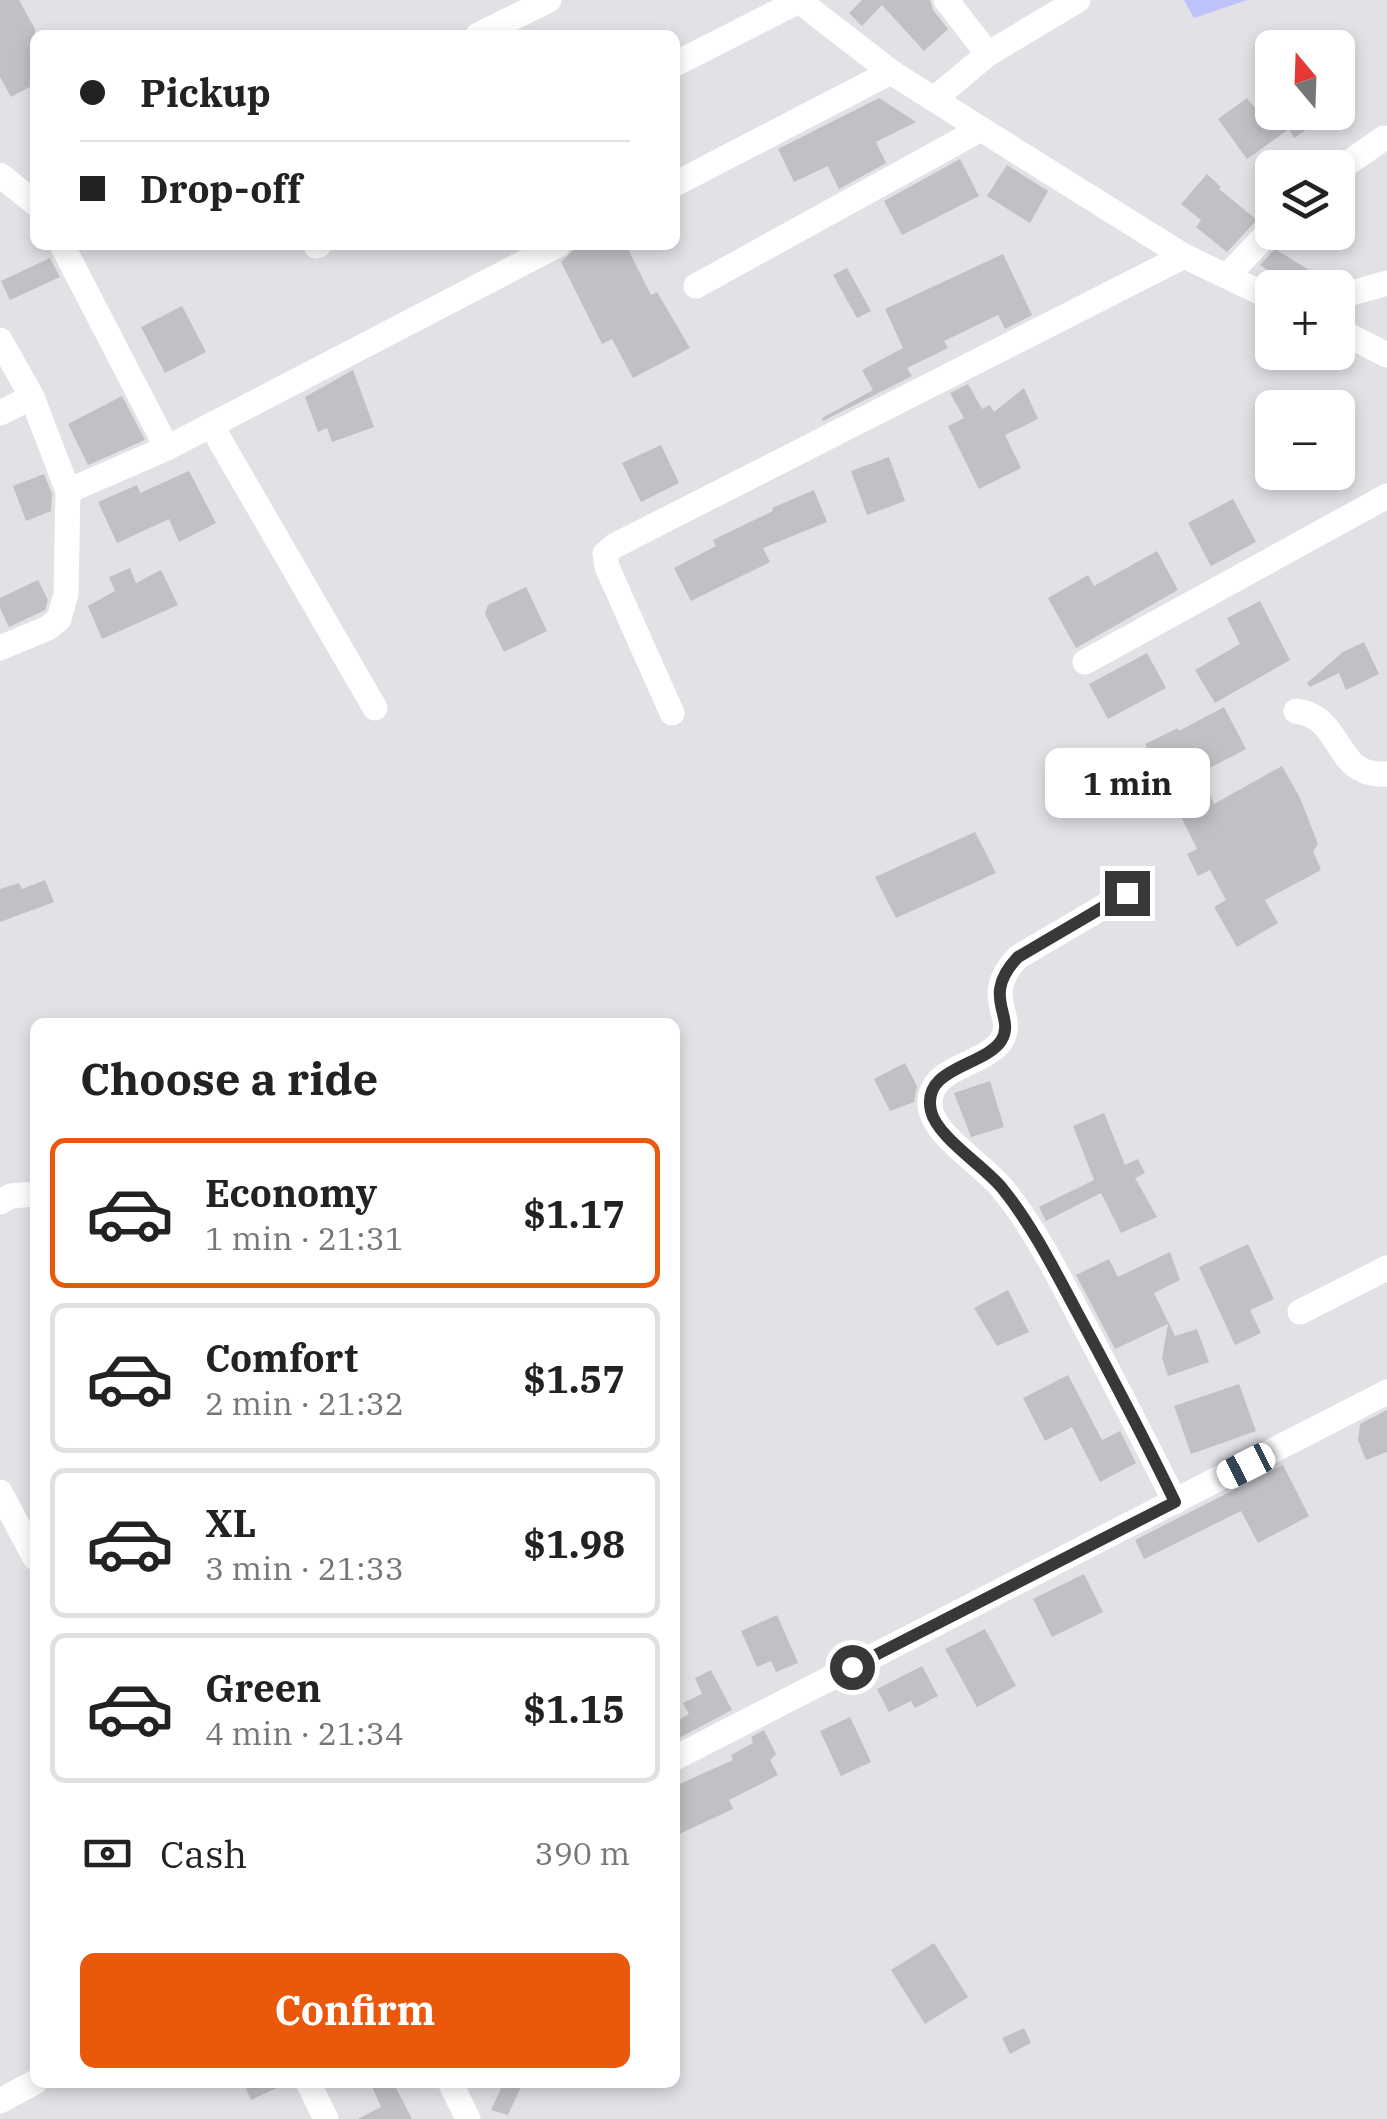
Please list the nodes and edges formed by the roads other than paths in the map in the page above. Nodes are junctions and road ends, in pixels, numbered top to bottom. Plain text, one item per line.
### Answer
1 (549, 0) edge
2 (798, 0) edge
3 (946, 0) edge
4 (1078, 0) edge
5 (488, 30) edge
6 (988, 54) junction
7 (680, 61) edge
8 (891, 72) junction
9 (934, 98) junction
10 (981, 130) junction
11 (1384, 138) dead end
12 (1355, 158) edge
13 (0, 175) edge
14 (680, 181) edge
15 (30, 200) edge
16 (1255, 247) edge
17 (65, 250) edge
18 (548, 250) edge
19 (1184, 256) junction
20 (1226, 276) junction
21 (1387, 283) edge
22 (696, 286) dead end
23 (1255, 290) edge
24 (1355, 292) edge
25 (1355, 339) edge
26 (0, 340) edge
27 (1387, 355) edge
28 (32, 397) junction
29 (0, 413) edge
30 (212, 426) junction
31 (167, 448) junction
32 (68, 492) junction
33 (1387, 496) edge
34 (0, 648) edge
35 (1085, 662) dead end
36 (374, 708) dead end
37 (1296, 710) dead end
38 (672, 712) dead end
39 (1387, 774) edge
40 (1127, 893) dead end
41 (30, 1194) edge
42 (0, 1202) edge
43 (1387, 1268) edge
44 (1300, 1312) dead end
45 (1387, 1392) edge
46 (0, 1492) edge
47 (1175, 1502) junction
48 (30, 1549) edge
49 (680, 1755) edge
50 (30, 2085) edge
51 (311, 2088) edge
52 (453, 2088) edge
53 (0, 2100) edge
54 (326, 2119) edge
55 (468, 2119) edge

1 - 5 street
2 - 7 street
2 - 8 street
3 - 6 street
4 - 6 street
6 - 9 street
8 - 9 street
8 - 14 street
9 - 10 street
10 - 19 street
10 - 22 street
11 - 12 street
13 - 15 street
16 - 20 street
17 - 31 street
18 - 30 street
19 - 20 street
19 - 38 street
20 - 23 street
21 - 24 street
25 - 27 street
26 - 28 street
28 - 29 street
28 - 32 street
30 - 31 street
30 - 36 street
31 - 32 street
32 - 34 street
33 - 35 street
37 - 39 street
40 - 47 street
41 - 42 street
43 - 44 street
45 - 47 street
46 - 48 street
47 - 49 street
50 - 53 street
51 - 54 street
52 - 55 street

